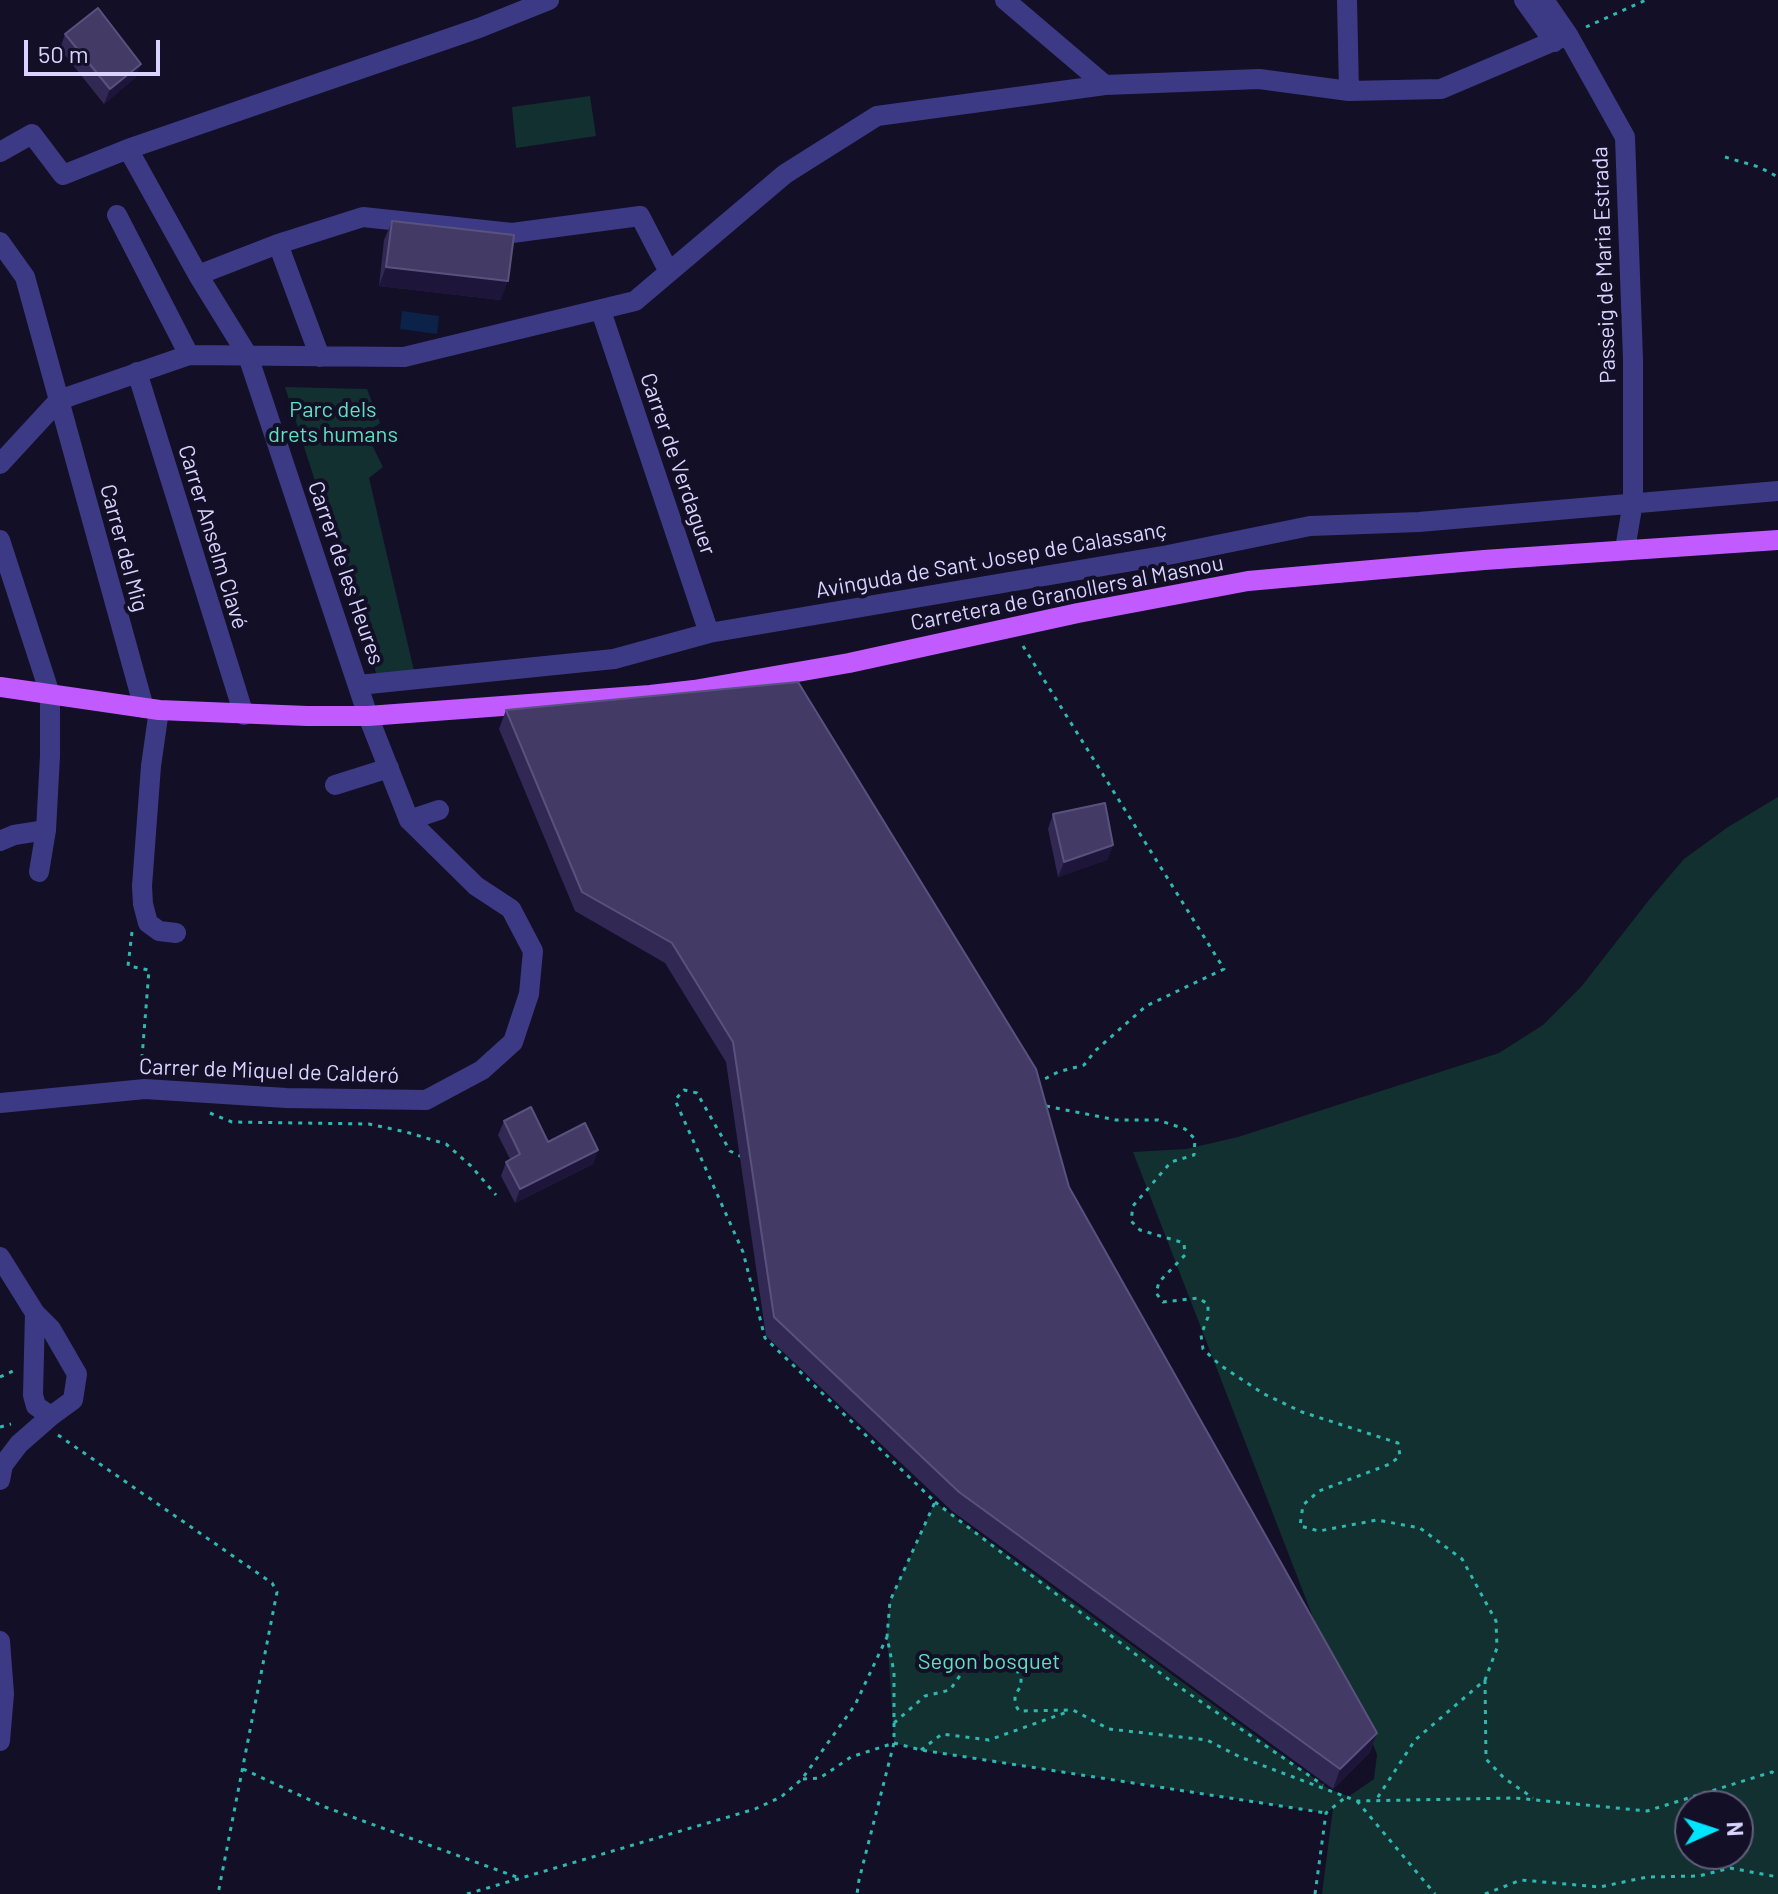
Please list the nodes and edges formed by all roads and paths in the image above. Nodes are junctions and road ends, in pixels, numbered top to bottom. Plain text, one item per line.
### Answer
1 (549, 0) edge
2 (1005, 0) edge
3 (1347, 0) edge
4 (1524, 0) edge
5 (1544, 0) edge
6 (1646, 0) edge
7 (1561, 39) junction
8 (1105, 85) junction
9 (1349, 91) junction
10 (128, 149) junction
11 (0, 152) edge
12 (1725, 157) dead end
13 (1778, 177) edge
14 (117, 215) dead end
15 (0, 242) edge
16 (278, 244) junction
17 (669, 272) junction
18 (198, 275) junction
19 (601, 311) junction
20 (189, 355) junction
21 (248, 356) junction
22 (320, 357) junction
23 (137, 372) junction
24 (59, 400) junction
25 (0, 464) edge
26 (1778, 491) edge
27 (1633, 502) junction
28 (0, 540) edge
29 (1778, 540) edge
30 (1625, 549) junction
31 (1011, 627) junction
32 (709, 633) junction
33 (359, 685) junction
34 (0, 687) edge
35 (50, 694) junction
36 (151, 709) junction
37 (244, 715) junction
38 (368, 716) junction
39 (389, 768) junction
40 (335, 785) dead end
41 (439, 810) dead end
42 (409, 820) junction
43 (46, 830) junction
44 (0, 841) edge
45 (39, 872) dead end
46 (146, 916) junction
47 (176, 933) dead end
48 (1037, 1088) edge
49 (145, 1089) junction
50 (0, 1103) edge
51 (1046, 1106) edge
52 (208, 1113) dead end
53 (752, 1161) edge
54 (496, 1195) dead end
55 (0, 1257) edge
56 (35, 1313) junction
57 (46, 1420) junction
58 (0, 1480) edge
59 (935, 1502) junction
60 (887, 1637) junction
61 (0, 1641) edge
62 (1485, 1680) junction
63 (1073, 1710) junction
64 (894, 1723) junction
65 (0, 1741) edge
66 (894, 1743) junction
67 (921, 1750) junction
68 (243, 1769) junction
69 (1778, 1776) edge
70 (802, 1779) junction
71 (1329, 1789) junction
72 (1347, 1796) junction
73 (1376, 1800) junction
74 (1537, 1800) junction
75 (1357, 1801) junction
76 (1326, 1813) junction
77 (1778, 1877) edge
78 (522, 1879) junction
79 (218, 1894) edge
80 (467, 1894) edge
81 (857, 1894) edge
82 (1315, 1894) edge
83 (1435, 1894) edge
84 (1485, 1894) edge

1 - 10 street
2 - 8 street
3 - 9 street
4 - 7 street
5 - 7 street, Passeig de Maria Estrada
6 - 7 path
7 - 9 street
7 - 27 street, Passeig de Maria Estrada
8 - 9 street
8 - 17 street
10 - 11 street
10 - 18 street, Carrer de les Heures
12 - 13 path
14 - 20 street
15 - 24 street, Carrer del Mig
16 - 17 street
16 - 18 street
16 - 22 street
17 - 19 street
18 - 21 street, Carrer de les Heures
19 - 22 street
19 - 32 street, Carrer de Verdaguer
20 - 21 street
20 - 23 street
21 - 22 street
21 - 33 street, Carrer de les Heures
23 - 24 street
23 - 37 street, Carrer Anselm Clavé
24 - 25 street
24 - 36 street, Carrer del Mig
26 - 27 street, Avinguda de Sant Josep de Calassanç
27 - 30 street, Passeig de Maria Estrada
27 - 32 street, Avinguda de Sant Josep de Calassanç
28 - 35 street
29 - 30 main road, Carretera de Granollers al Masnou
30 - 31 main road, Carretera de Granollers al Masnou
31 - 38 main road, Carretera de Granollers al Masnou
31 - 48 path
32 - 33 street, Avinguda de Sant Josep de Calassanç
33 - 38 street, Carrer de les Heures
34 - 35 main road, Carretera de Granollers al Masnou
35 - 36 main road, Carretera de Granollers al Masnou
35 - 43 street
36 - 37 main road, Carretera de Granollers al Masnou
36 - 46 street
37 - 38 main road, Carretera de Granollers al Masnou
38 - 39 street, Carrer de Miquel de Calderó
39 - 40 street
39 - 42 street, Carrer de Miquel de Calderó
41 - 42 street
42 - 49 street, Carrer de Miquel de Calderó
43 - 44 street
43 - 45 street
46 - 47 street
46 - 49 path
49 - 50 street, Carrer de Miquel de Calderó
51 - 62 path
52 - 54 path
53 - 59 path
55 - 56 street
56 - 57 street
56 - 57 street
57 - 58 street
57 - 68 path
59 - 60 path
59 - 71 path
60 - 64 path
60 - 70 path
61 - 65 street
62 - 73 path
62 - 74 path
63 - 64 path
63 - 67 path
63 - 71 path
64 - 66 path
66 - 67 path
66 - 70 path
66 - 81 path
67 - 76 path
68 - 78 path
68 - 79 path
69 - 74 path
70 - 78 path
71 - 72 path
72 - 75 path
72 - 76 path
73 - 74 path
73 - 75 path
75 - 83 path
76 - 82 path
77 - 84 path
78 - 80 path

